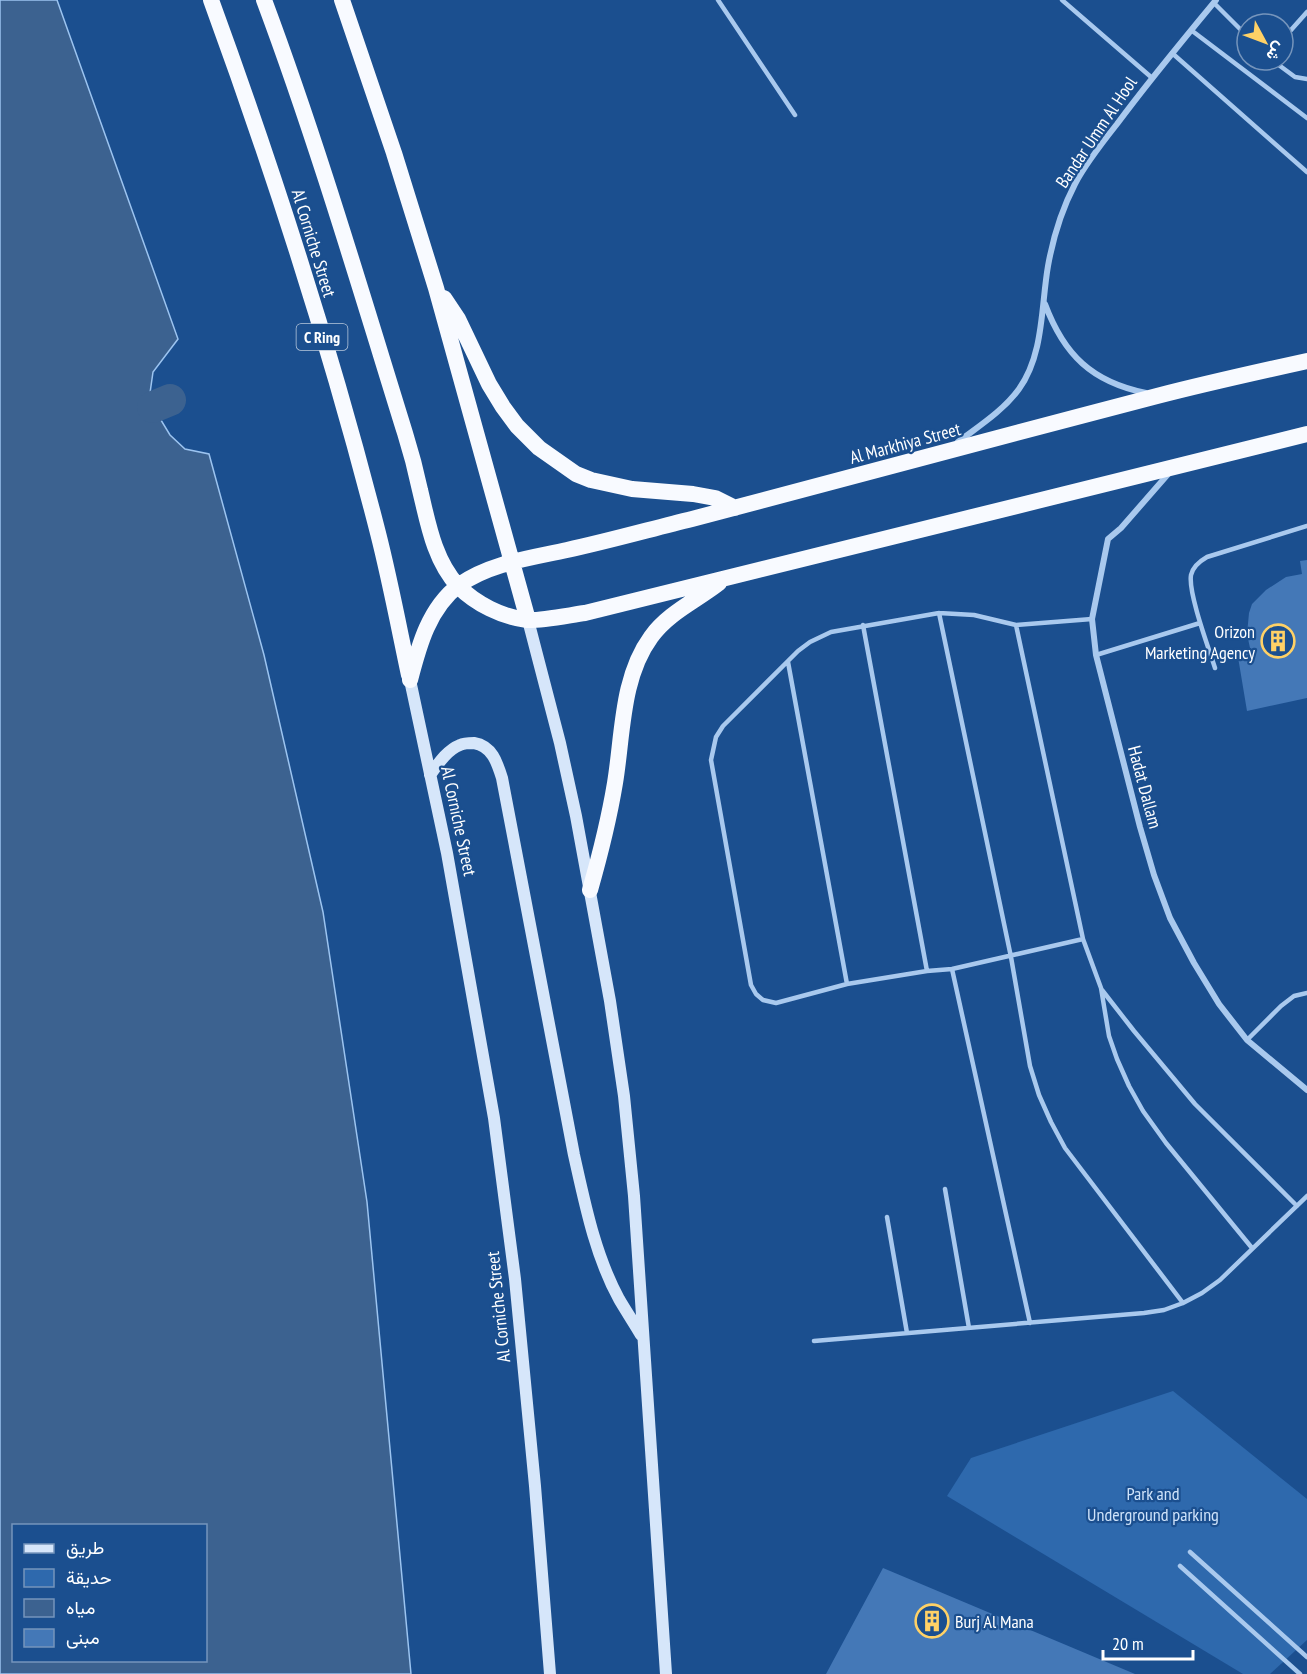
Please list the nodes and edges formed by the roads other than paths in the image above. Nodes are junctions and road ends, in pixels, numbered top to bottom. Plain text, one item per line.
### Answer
1 (211, 0) edge
2 (264, 0) edge
3 (342, 0) edge
4 (718, 0) edge
5 (1062, 0) edge
6 (1215, 1) edge
7 (1307, 12) edge
8 (1235, 23) edge
9 (1295, 26) edge
10 (1191, 30) junction
11 (1172, 53) junction
12 (1288, 72) edge
13 (1151, 77) junction
14 (1307, 79) edge
15 (795, 115) dead end
16 (1307, 118) edge
17 (1307, 172) edge
18 (436, 288) junction
19 (1044, 302) junction
20 (1307, 361) edge
21 (1159, 395) junction
22 (1307, 434) edge
23 (944, 453) junction
24 (1175, 467) junction
25 (735, 508) junction
26 (1307, 526) edge
27 (512, 562) junction
28 (724, 579) junction
29 (458, 586) junction
30 (939, 613) junction
31 (1092, 618) junction
32 (528, 620) junction
33 (1200, 623) junction
34 (863, 625) junction
35 (1017, 625) junction
36 (1096, 655) junction
37 (788, 662) junction
38 (1215, 668) dead end
39 (410, 680) junction
40 (430, 775) junction
41 (590, 890) junction
42 (1083, 939) junction
43 (1011, 957) junction
44 (952, 969) junction
45 (927, 971) junction
46 (848, 984) junction
47 (1101, 988) junction
48 (1307, 993) edge
49 (1247, 1040) junction
50 (1306, 1089) edge
51 (945, 1189) dead end
52 (1307, 1196) edge
53 (1297, 1206) junction
54 (887, 1217) dead end
55 (1252, 1248) junction
56 (1183, 1304) junction
57 (1030, 1323) junction
58 (969, 1328) junction
59 (908, 1333) junction
60 (643, 1339) junction
61 (814, 1341) dead end
62 (1191, 1552) dead end
63 (1180, 1566) dead end
64 (1307, 1657) edge
65 (550, 1674) edge
66 (666, 1674) edge
67 (1300, 1674) edge

1 - 39 highway, Al Corniche Street / C Ring
2 - 29 highway
3 - 18 highway
4 - 15 lane
5 - 13 lane
6 - 8 lane
6 - 10 street, Bandar Umm Al Hool
7 - 9 lane
10 - 11 street, Bandar Umm Al Hool
10 - 16 lane
11 - 13 street, Bandar Umm Al Hool
11 - 17 lane
12 - 14 lane
13 - 19 street, Bandar Umm Al Hool
18 - 25 highway
18 - 27 highway
19 - 21 street
19 - 23 street, Bandar Umm Al Hool
20 - 21 highway, Al Markhiya Street
21 - 23 highway, Al Markhiya Street
22 - 24 highway
23 - 25 highway, Al Markhiya Street
24 - 28 highway
24 - 31 street, Hadat Dallam
25 - 27 highway, Al Markhiya Street
26 - 33 lane
27 - 29 highway, Al Markhiya Street
27 - 32 highway
28 - 32 highway
28 - 41 highway
29 - 32 highway
29 - 39 highway
30 - 34 lane
30 - 35 lane
30 - 43 lane
31 - 35 lane
31 - 36 street, Hadat Dallam
32 - 41 main road
33 - 36 lane
33 - 38 lane
34 - 37 lane
34 - 45 lane
35 - 42 lane
36 - 49 street, Hadat Dallam
37 - 46 lane
37 - 46 lane
39 - 40 main road, Al Corniche Street / C Ring
40 - 60 main road
40 - 65 main road, Al Corniche Street / C Ring
41 - 60 main road
42 - 43 lane
42 - 47 lane
43 - 44 lane
43 - 56 lane
44 - 45 lane
44 - 57 lane
45 - 46 lane
47 - 53 lane
47 - 55 lane
48 - 49 lane
49 - 50 street, Hadat Dallam
51 - 58 lane
52 - 53 lane
53 - 55 lane
54 - 59 lane
55 - 56 lane
56 - 57 lane
57 - 58 lane
58 - 59 lane
59 - 61 lane
60 - 66 main road
62 - 64 lane
63 - 67 lane

